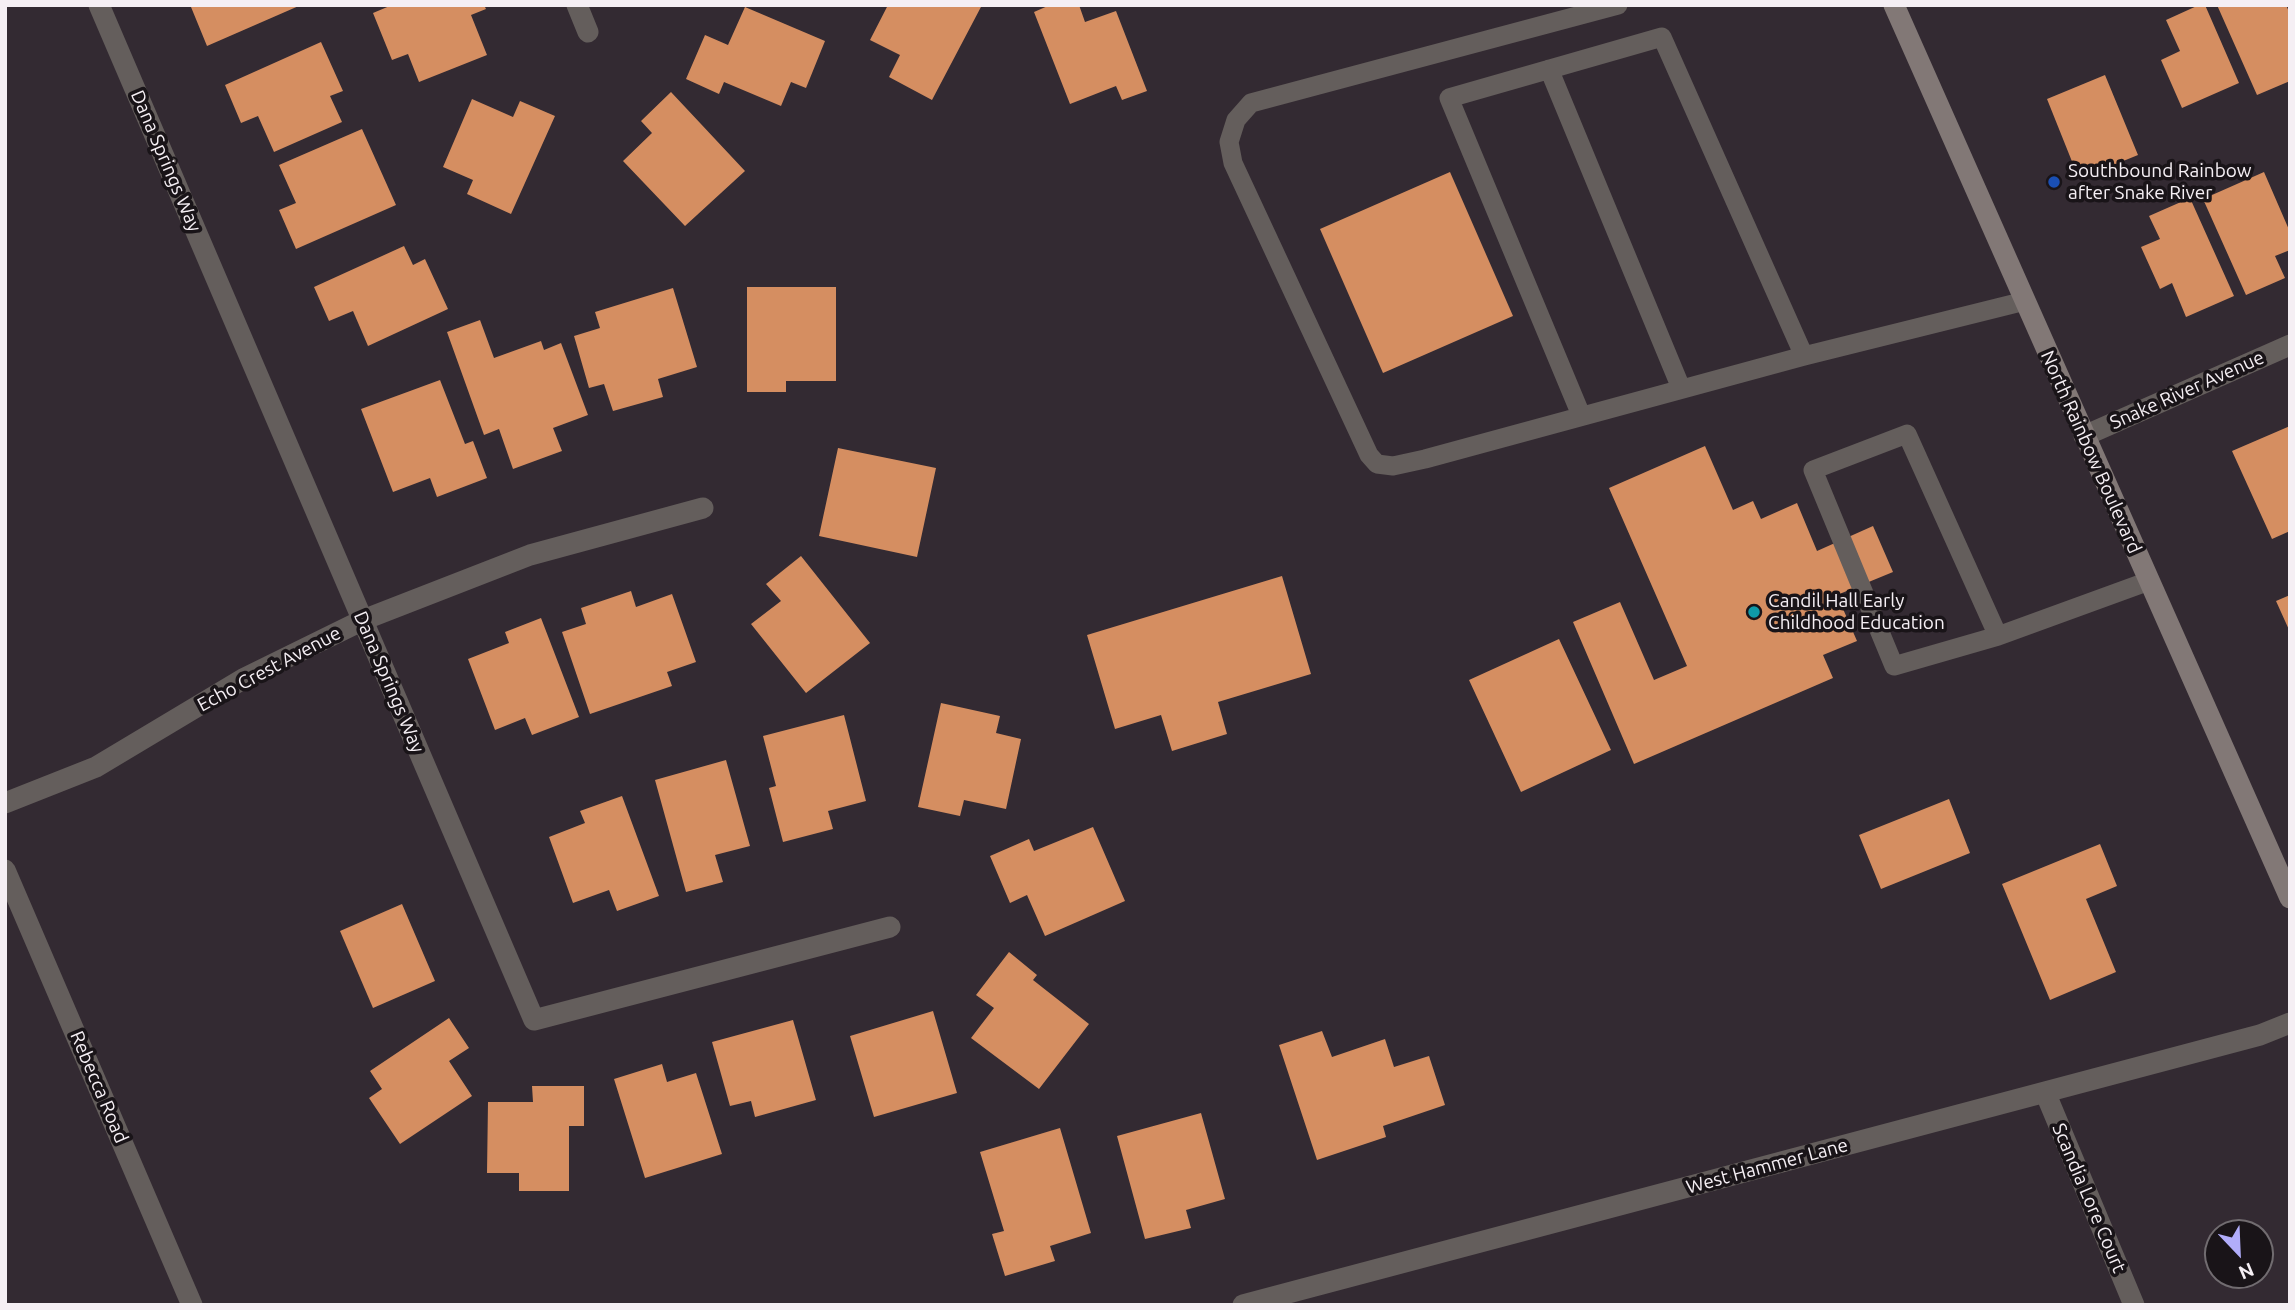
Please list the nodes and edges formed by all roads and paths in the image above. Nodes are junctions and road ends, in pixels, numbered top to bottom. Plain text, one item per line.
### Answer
1 (99, 5) edge
2 (577, 5) edge
3 (1618, 5) edge
4 (1894, 5) edge
5 (588, 32) dead end
6 (1549, 69) junction
7 (2025, 301) junction
8 (2290, 345) edge
9 (1804, 356) junction
10 (1681, 388) junction
11 (1581, 415) junction
12 (2084, 436) junction
13 (704, 508) dead end
14 (2149, 581) junction
15 (363, 620) junction
16 (1998, 636) junction
17 (5, 803) edge
18 (5, 870) edge
19 (2290, 898) edge
20 (890, 927) dead end
21 (2290, 1023) edge
22 (2045, 1092) junction
23 (192, 1305) edge
24 (1242, 1305) edge
25 (2134, 1305) edge

1 - 15 street, Dana Springs Way
2 - 5 street
3 - 11 lane
4 - 7 main road, North Rainbow Boulevard
6 - 9 lane
6 - 10 lane
6 - 11 lane
7 - 9 lane
7 - 12 main road, North Rainbow Boulevard
8 - 12 street, Snake River Avenue
9 - 10 lane
10 - 11 lane
12 - 14 main road, North Rainbow Boulevard
13 - 15 street, Echo Crest Avenue
14 - 16 lane
14 - 19 main road, North Rainbow Boulevard
15 - 17 street, Echo Crest Avenue
15 - 20 street, Dana Springs Way
16 - 16 lane
18 - 23 street, Rebecca Road
21 - 22 street, West Hammer Lane
22 - 24 street, West Hammer Lane
22 - 25 street, Scandia Lore Court

